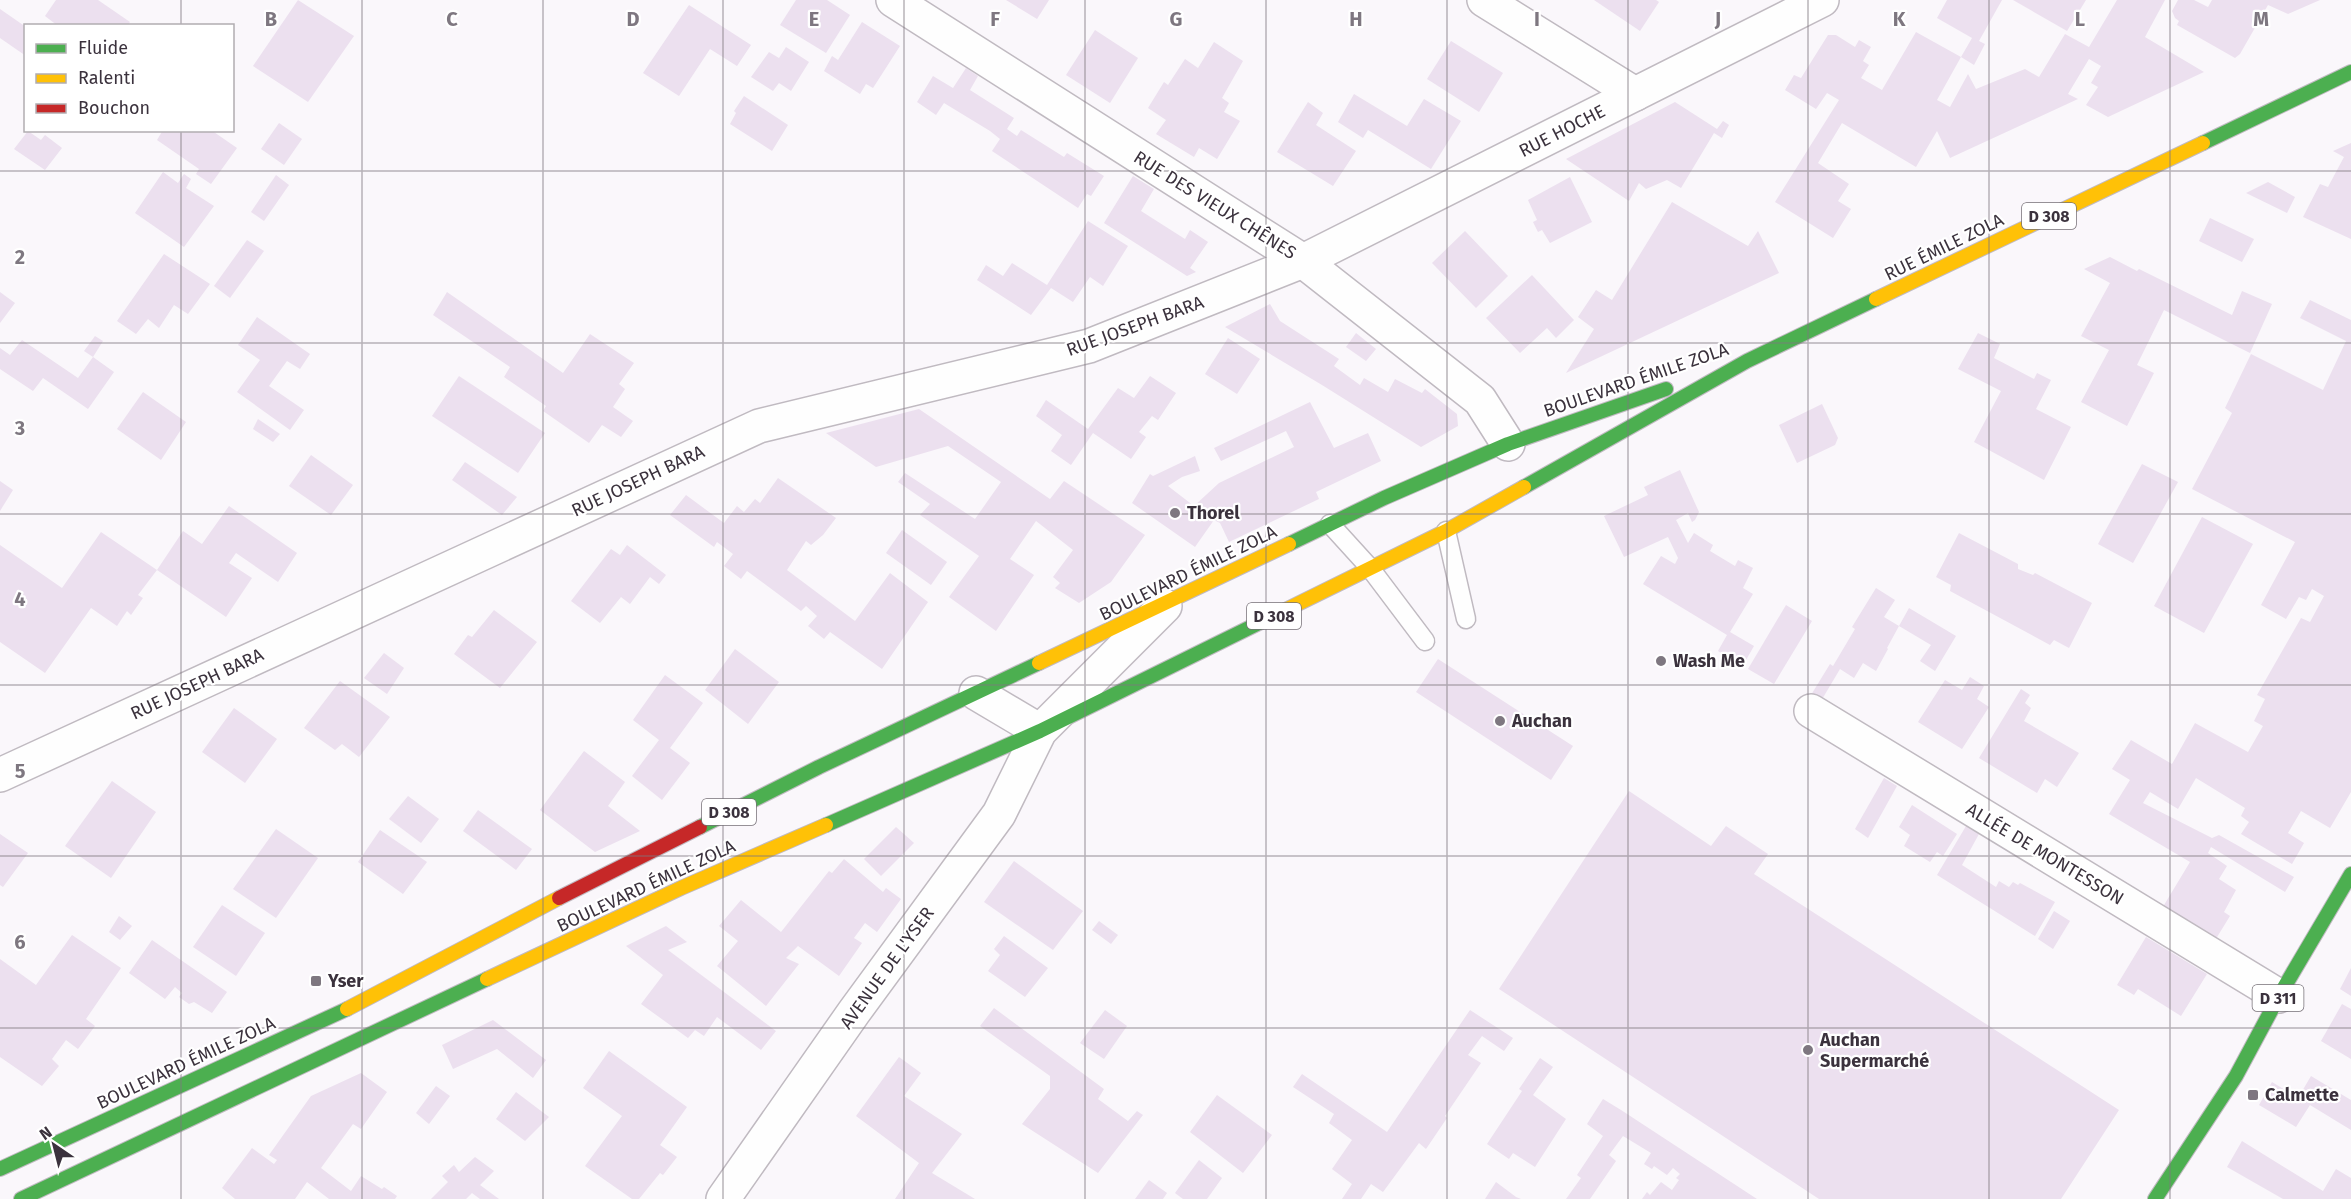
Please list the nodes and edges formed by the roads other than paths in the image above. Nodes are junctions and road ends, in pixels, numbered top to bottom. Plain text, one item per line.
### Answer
1 (893, 0) edge
2 (1484, 0) edge
3 (1822, 0) edge
4 (2351, 72) edge
5 (1635, 94) junction
6 (1303, 261) junction
7 (1747, 360) junction
8 (1508, 444) junction
9 (1330, 525) junction
10 (1446, 531) junction
11 (1370, 568) junction
12 (1168, 603) junction
13 (1466, 619) dead end
14 (1425, 641) dead end
15 (976, 693) junction
16 (1811, 711) dead end
17 (1040, 731) junction
18 (0, 775) edge
19 (2351, 874) edge
20 (2279, 996) junction
21 (0, 1168) edge
22 (21, 1199) edge
23 (723, 1199) edge
24 (2155, 1199) edge

1 - 6 street, RUE DES VIEUX CHÊNES
2 - 5 street
3 - 5 street, RUE HOCHE
4 - 7 main road, RUE ÉMILE ZOLA / D 308
5 - 6 street, RUE HOCHE
6 - 8 street, RUE DES VIEUX CHÊNES
6 - 18 street, RUE JOSEPH BARA
7 - 8 main road, BOULEVARD ÉMILE ZOLA / D 308
7 - 10 main road, BOULEVARD ÉMILE ZOLA / D 308
8 - 9 main road, BOULEVARD ÉMILE ZOLA / D 308
9 - 11 lane
9 - 12 main road, BOULEVARD ÉMILE ZOLA / D 308
10 - 11 main road, BOULEVARD ÉMILE ZOLA / D 308
10 - 13 lane
11 - 14 lane
11 - 17 main road, BOULEVARD ÉMILE ZOLA / D 308
12 - 15 main road, BOULEVARD ÉMILE ZOLA / D 308
12 - 17 street, AVENUE DE L'YSER
15 - 17 street
15 - 21 main road, BOULEVARD ÉMILE ZOLA / D 308
16 - 20 street, ALLÉE DE MONTESSON
17 - 22 main road, BOULEVARD ÉMILE ZOLA / D 308
17 - 23 street, AVENUE DE L'YSER
19 - 20 main road, D 311
20 - 24 main road, D 311

